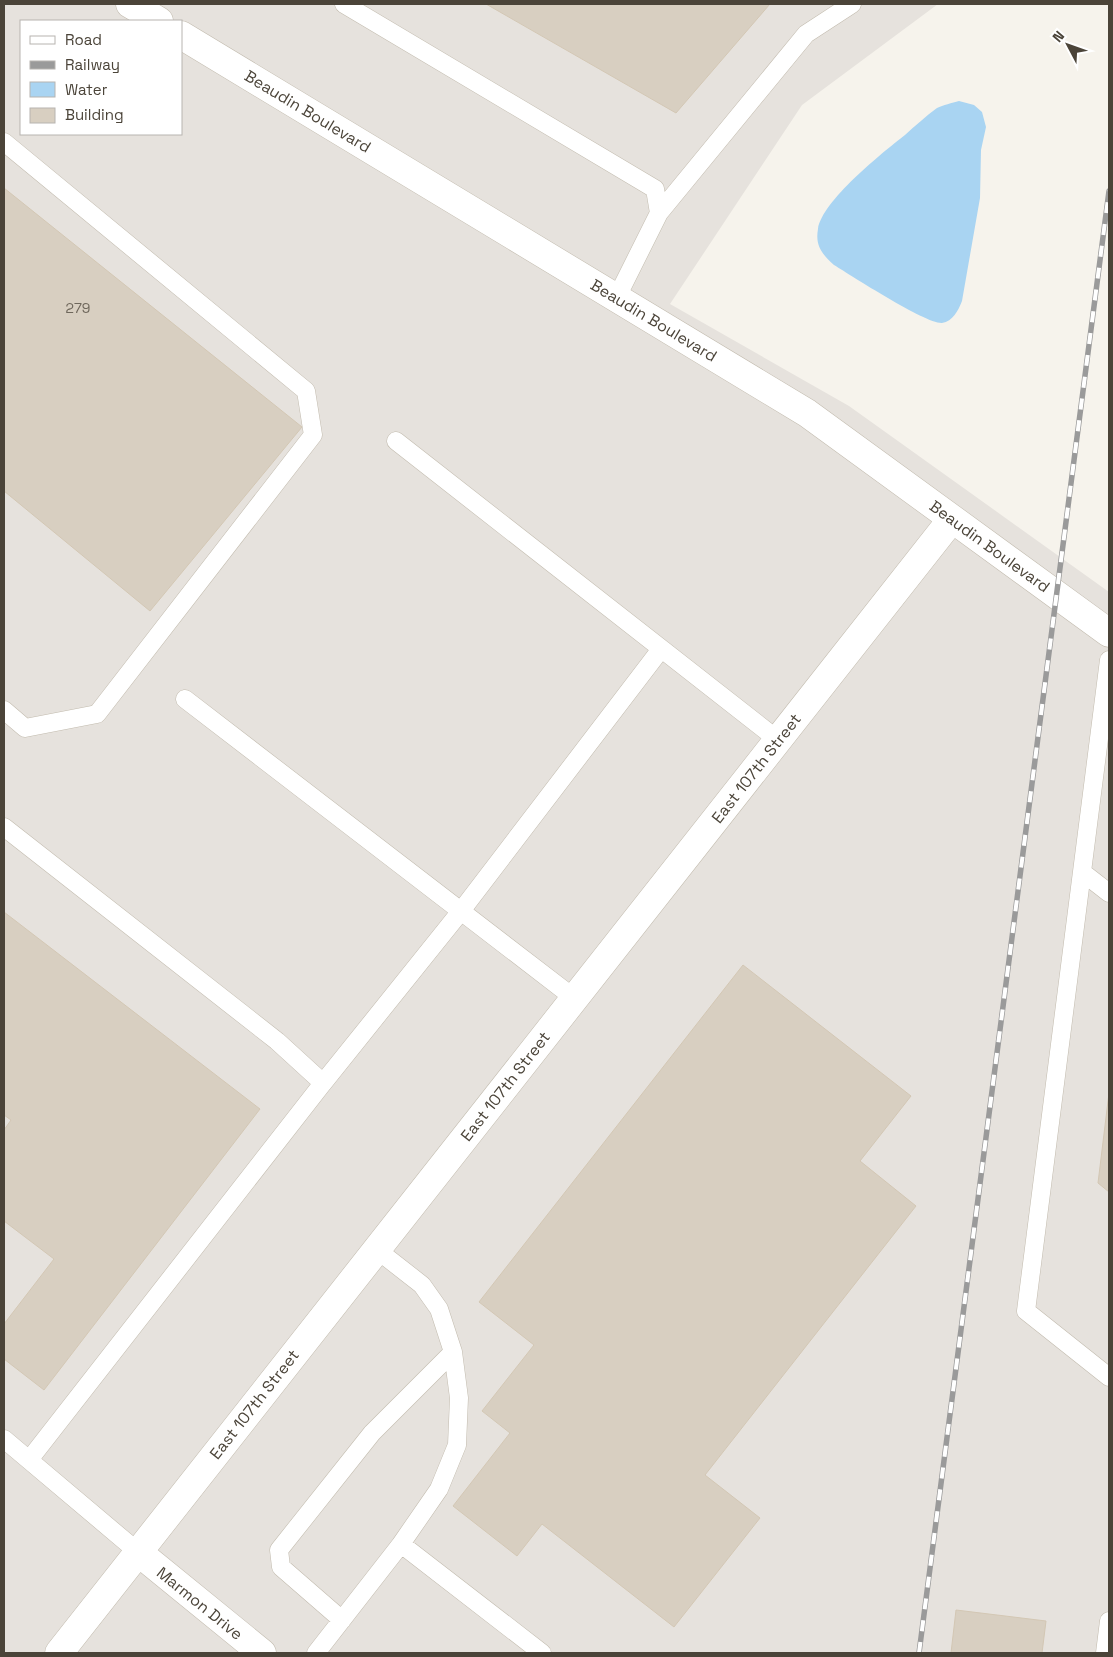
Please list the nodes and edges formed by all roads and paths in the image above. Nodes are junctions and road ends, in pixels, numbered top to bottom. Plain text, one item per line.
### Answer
1 (130, 4) edge
2 (344, 4) edge
3 (852, 4) edge
4 (157, 20) edge
5 (182, 35) edge
6 (4, 142) edge
7 (659, 213) junction
8 (617, 297) junction
9 (396, 440) dead end
10 (952, 519) junction
11 (1109, 633) edge
12 (661, 648) junction
13 (1109, 660) edge
14 (185, 699) dead end
15 (4, 710) edge
16 (778, 740) junction
17 (4, 827) edge
18 (1082, 872) junction
19 (1109, 893) edge
20 (460, 911) junction
21 (574, 998) junction
22 (323, 1083) junction
23 (376, 1249) junction
24 (453, 1352) junction
25 (1109, 1377) edge
26 (4, 1439) edge
27 (29, 1460) junction
28 (400, 1544) junction
29 (138, 1552) junction
30 (342, 1620) junction
31 (1109, 1621) edge
32 (60, 1653) edge
33 (262, 1653) edge
34 (316, 1653) edge
35 (542, 1653) edge
36 (1105, 1653) edge

1 - 4 street
2 - 7 lane
3 - 7 lane
5 - 8 street, Beaudin Boulevard
6 - 15 lane
7 - 8 lane
8 - 10 street, Beaudin Boulevard
9 - 12 lane
10 - 11 street, Beaudin Boulevard
10 - 16 street, East 107th Street
12 - 16 lane
12 - 20 lane
13 - 18 lane
14 - 20 lane
16 - 21 street, East 107th Street
17 - 22 lane
18 - 19 lane
18 - 25 lane
20 - 21 lane
20 - 22 lane
21 - 23 street, East 107th Street
22 - 27 lane
23 - 24 lane
23 - 29 street, East 107th Street
24 - 28 lane
24 - 30 lane
26 - 27 lane
27 - 29 lane
28 - 30 lane
28 - 35 lane
29 - 32 street, East 107th Street
29 - 33 street, Marmon Drive
30 - 34 lane
31 - 36 lane

